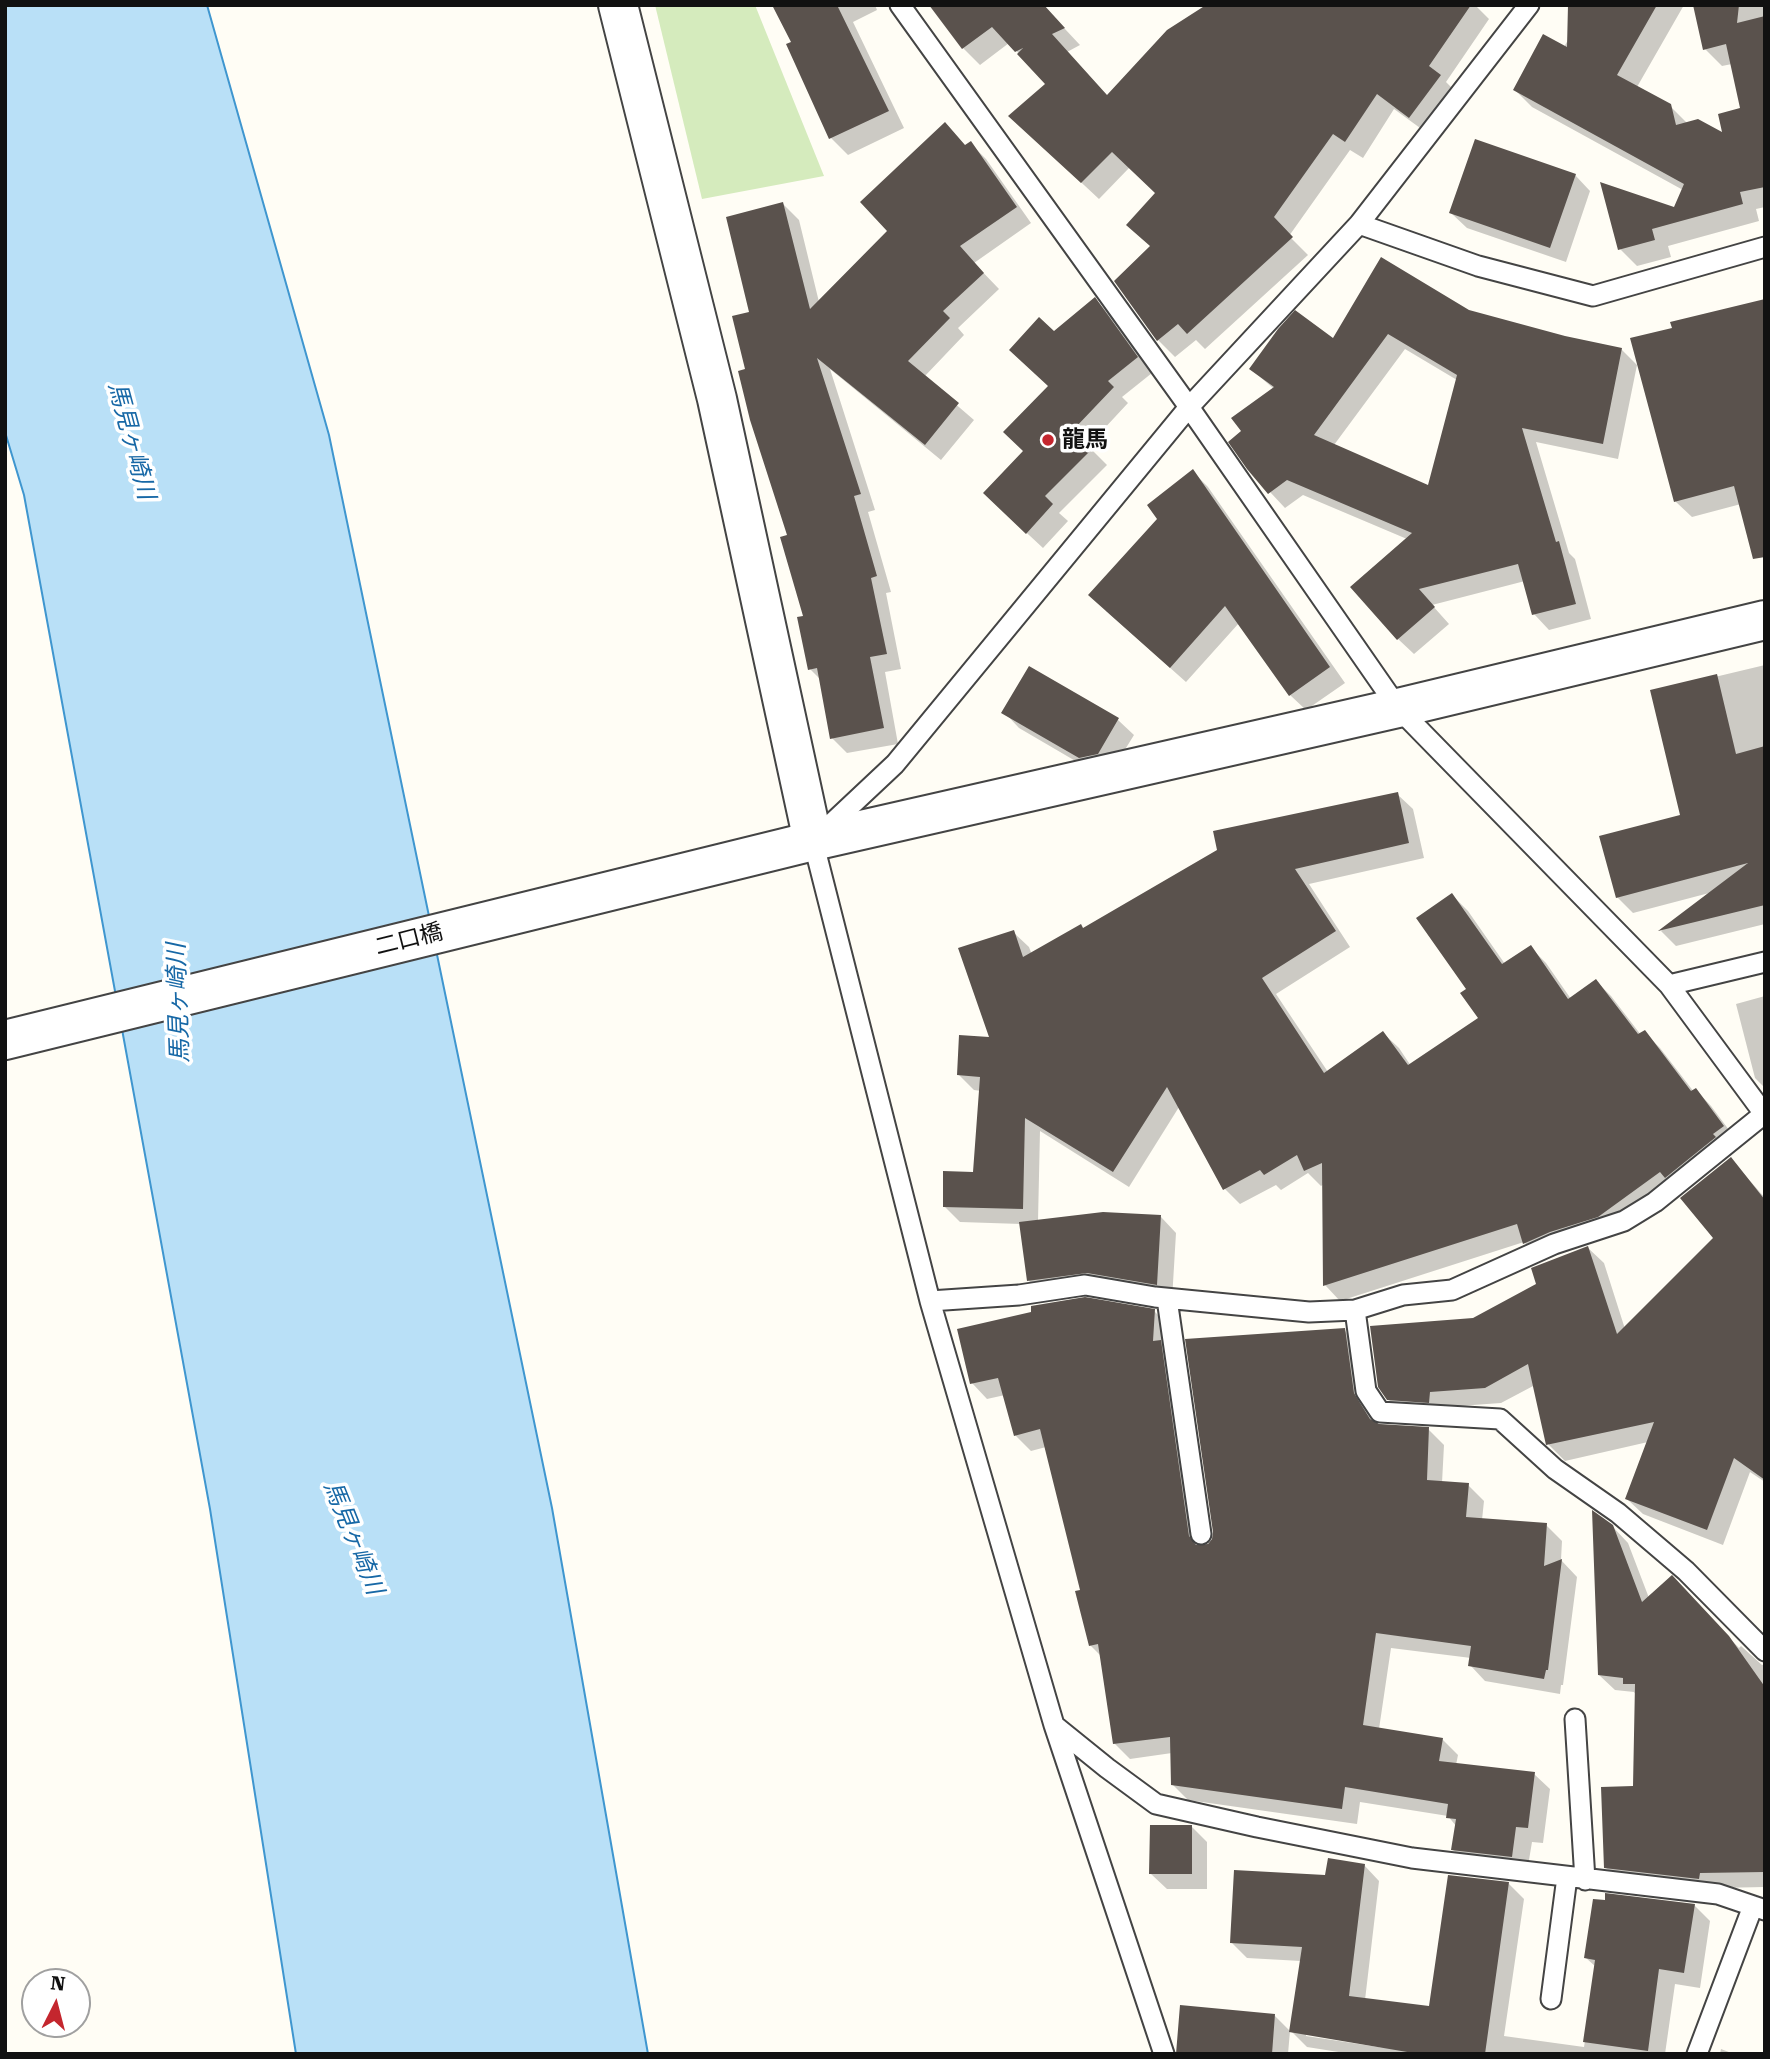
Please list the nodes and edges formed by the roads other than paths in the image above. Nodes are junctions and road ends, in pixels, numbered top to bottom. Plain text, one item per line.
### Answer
1 (618, 5) edge
2 (900, 5) edge
3 (1530, 5) edge
4 (1359, 224) junction
5 (1765, 247) edge
6 (1189, 407) junction
7 (1765, 620) edge
8 (1398, 708) junction
9 (813, 841) junction
10 (1765, 962) edge
11 (1669, 985) junction
12 (5, 1040) edge
13 (1764, 1114) edge
14 (1167, 1299) junction
15 (930, 1301) junction
16 (1354, 1310) junction
17 (1201, 1534) dead end
18 (1765, 1651) edge
19 (1575, 1719) dead end
20 (1054, 1725) junction
21 (1576, 1878) junction
22 (1759, 1908) edge
23 (1551, 1999) dead end
24 (1164, 2054) edge
25 (1697, 2054) edge

1 - 9 street
2 - 6 lane
3 - 4 lane
4 - 5 lane
4 - 6 lane
6 - 8 lane
6 - 9 lane
7 - 8 street, 二口橋
8 - 9 street, 二口橋
8 - 11 lane
9 - 12 street, 二口橋
9 - 15 lane
10 - 11 lane
11 - 13 lane
13 - 16 lane
14 - 15 lane
14 - 16 lane
14 - 17 lane
15 - 20 lane
16 - 18 lane
19 - 21 lane
20 - 21 lane
20 - 24 lane
21 - 22 lane
21 - 23 lane
22 - 25 lane

